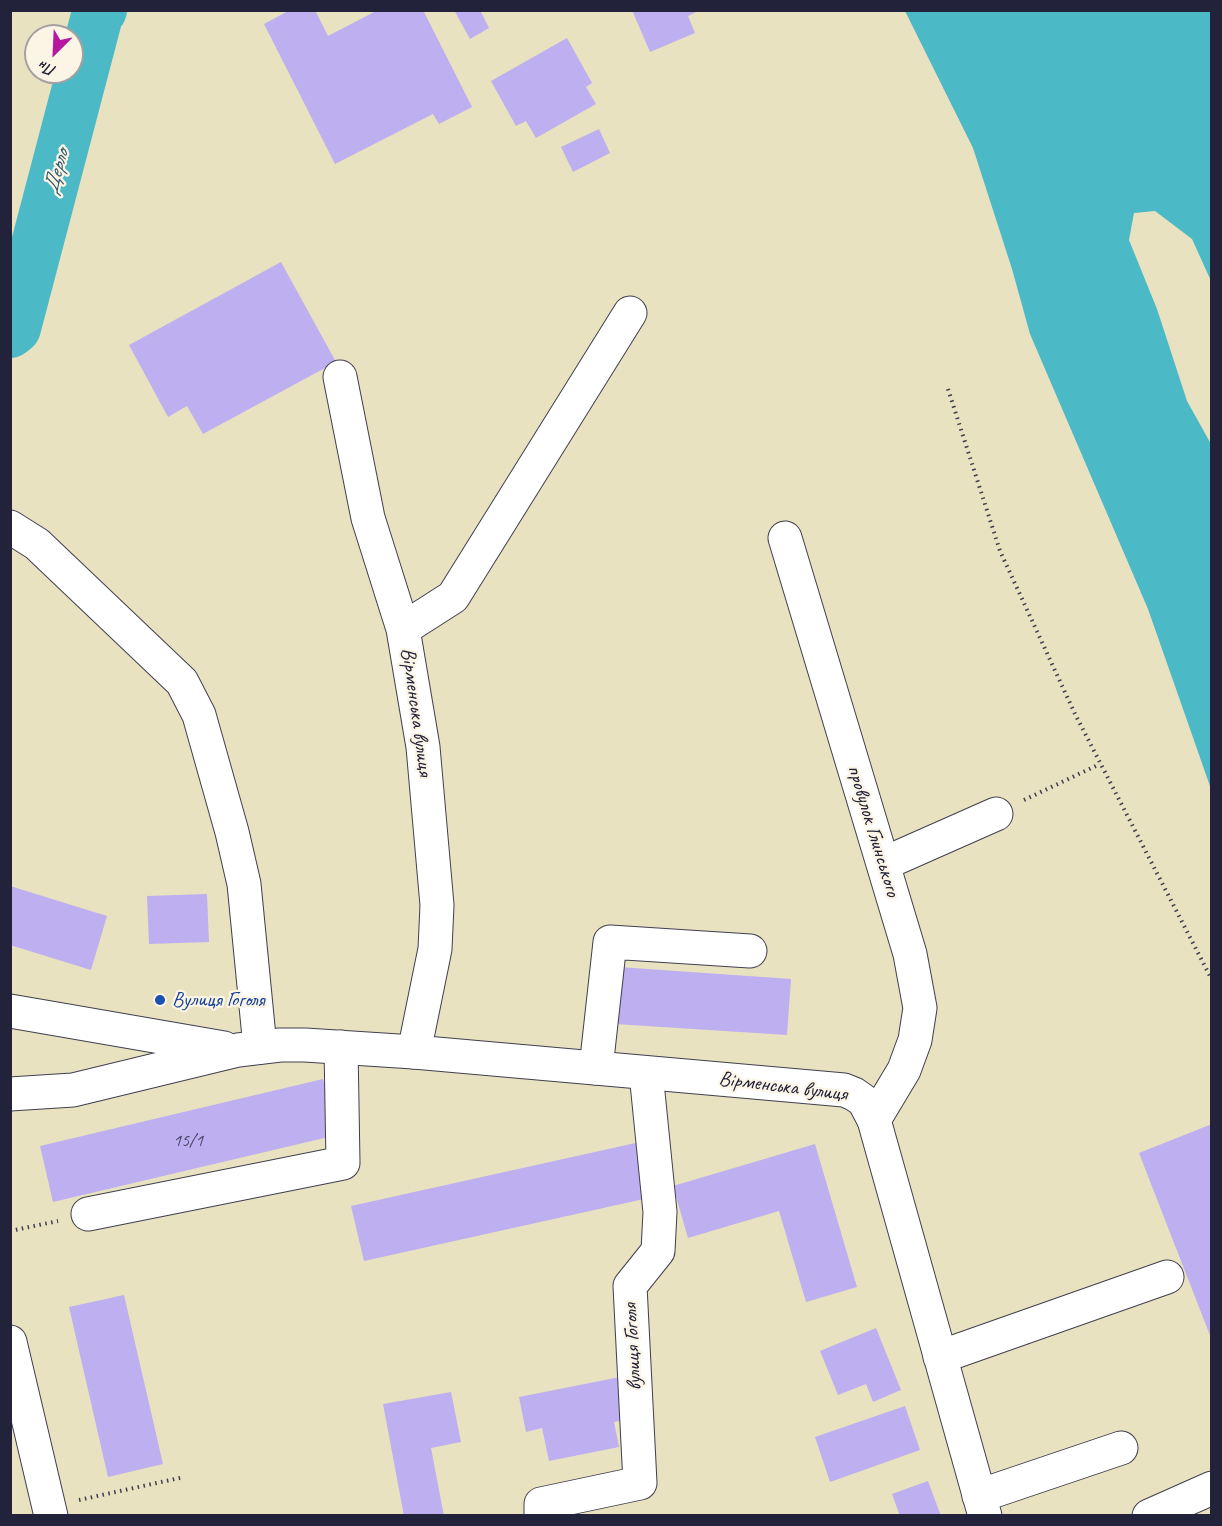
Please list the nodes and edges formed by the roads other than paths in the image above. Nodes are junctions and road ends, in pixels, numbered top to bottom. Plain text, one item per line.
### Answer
1 (630, 314) dead end
2 (340, 377) dead end
3 (10, 527) edge
4 (785, 538) dead end
5 (403, 629) junction
6 (996, 814) road end
7 (883, 864) junction
8 (750, 951) dead end
9 (10, 1011) edge
10 (341, 1047) junction
11 (249, 1049) junction
12 (414, 1052) junction
13 (596, 1068) junction
14 (646, 1072) junction
15 (10, 1094) edge
16 (874, 1120) junction
17 (88, 1214) road end
18 (1167, 1277) dead end
19 (10, 1342) edge
20 (940, 1357) junction
21 (1121, 1448) dead end
22 (1212, 1488) edge
23 (982, 1506) edge
24 (50, 1511) edge
25 (541, 1515) edge
26 (1149, 1515) edge

1 - 5 street
2 - 5 street, Вірменська вулиця
3 - 11 street
4 - 7 street, провулок Глинського
5 - 12 street, Вірменська вулиця
6 - 7 street
7 - 16 street, провулок Глинського
8 - 13 street
9 - 11 street, Вірменська вулиця
10 - 11 street, Вірменська вулиця
10 - 12 street, Вірменська вулиця
10 - 17 street
11 - 15 street, Вірменська вулиця
12 - 13 street, Вірменська вулиця
13 - 14 street, Вірменська вулиця
14 - 16 street, Вірменська вулиця
14 - 25 street, вулиця Гоголя
16 - 20 street, Вірменська вулиця
18 - 20 street
19 - 24 street
20 - 23 street, Вірменська вулиця
21 - 23 street
22 - 26 street

